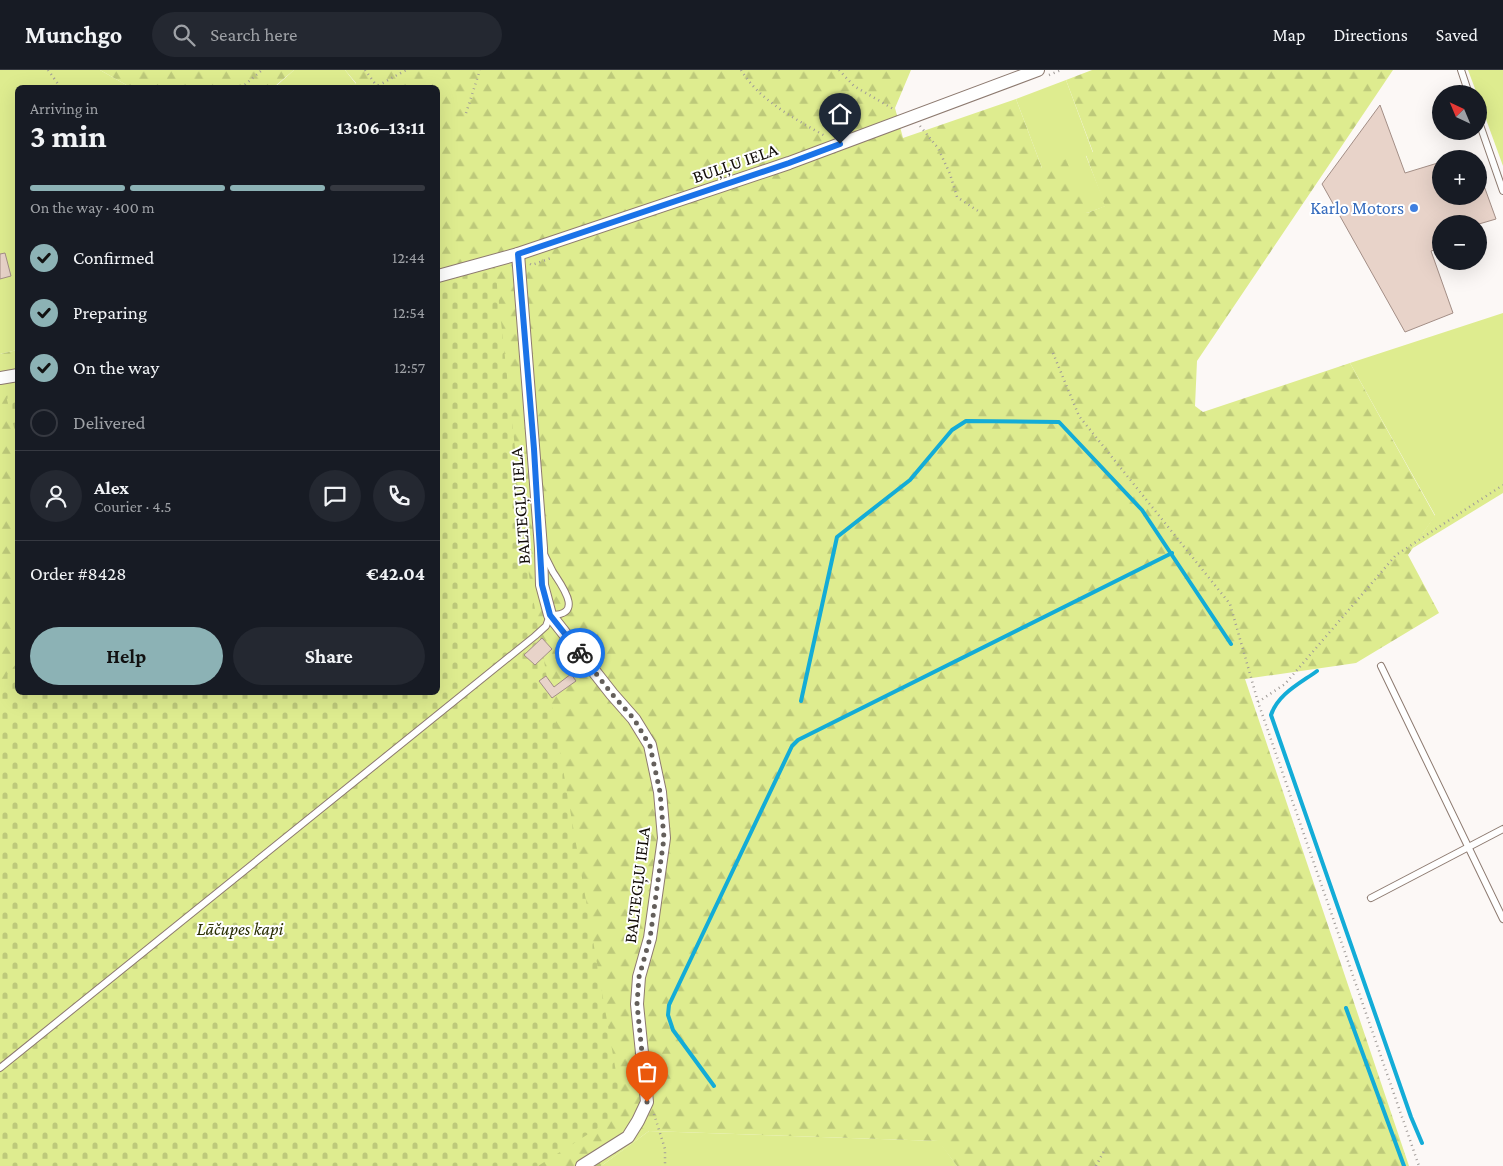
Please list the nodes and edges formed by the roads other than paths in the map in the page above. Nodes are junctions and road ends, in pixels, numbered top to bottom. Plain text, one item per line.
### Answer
1 (1038, 70) edge
2 (1461, 70) edge
3 (1466, 85) edge
4 (1485, 140) edge
5 (1503, 190) edge
6 (518, 254) junction
7 (440, 275) edge
8 (15, 376) edge
9 (0, 378) edge
10 (541, 548) junction
11 (550, 615) junction
12 (1381, 666) dead end
13 (1503, 829) edge
14 (1468, 846) junction
15 (1371, 898) dead end
16 (1503, 920) edge
17 (0, 1068) edge
18 (582, 1166) edge

1 - 6 street, BUĻĻU IELA
2 - 3 lane
4 - 5 lane
6 - 7 street, BUĻĻU IELA
6 - 10 street, BALTEGĻU IELA
8 - 9 street
10 - 11 street, BALTEGĻU IELA
10 - 11 lane
11 - 17 lane
11 - 18 street, BALTEGĻU IELA
12 - 14 lane
13 - 14 lane
14 - 15 lane
14 - 16 lane

